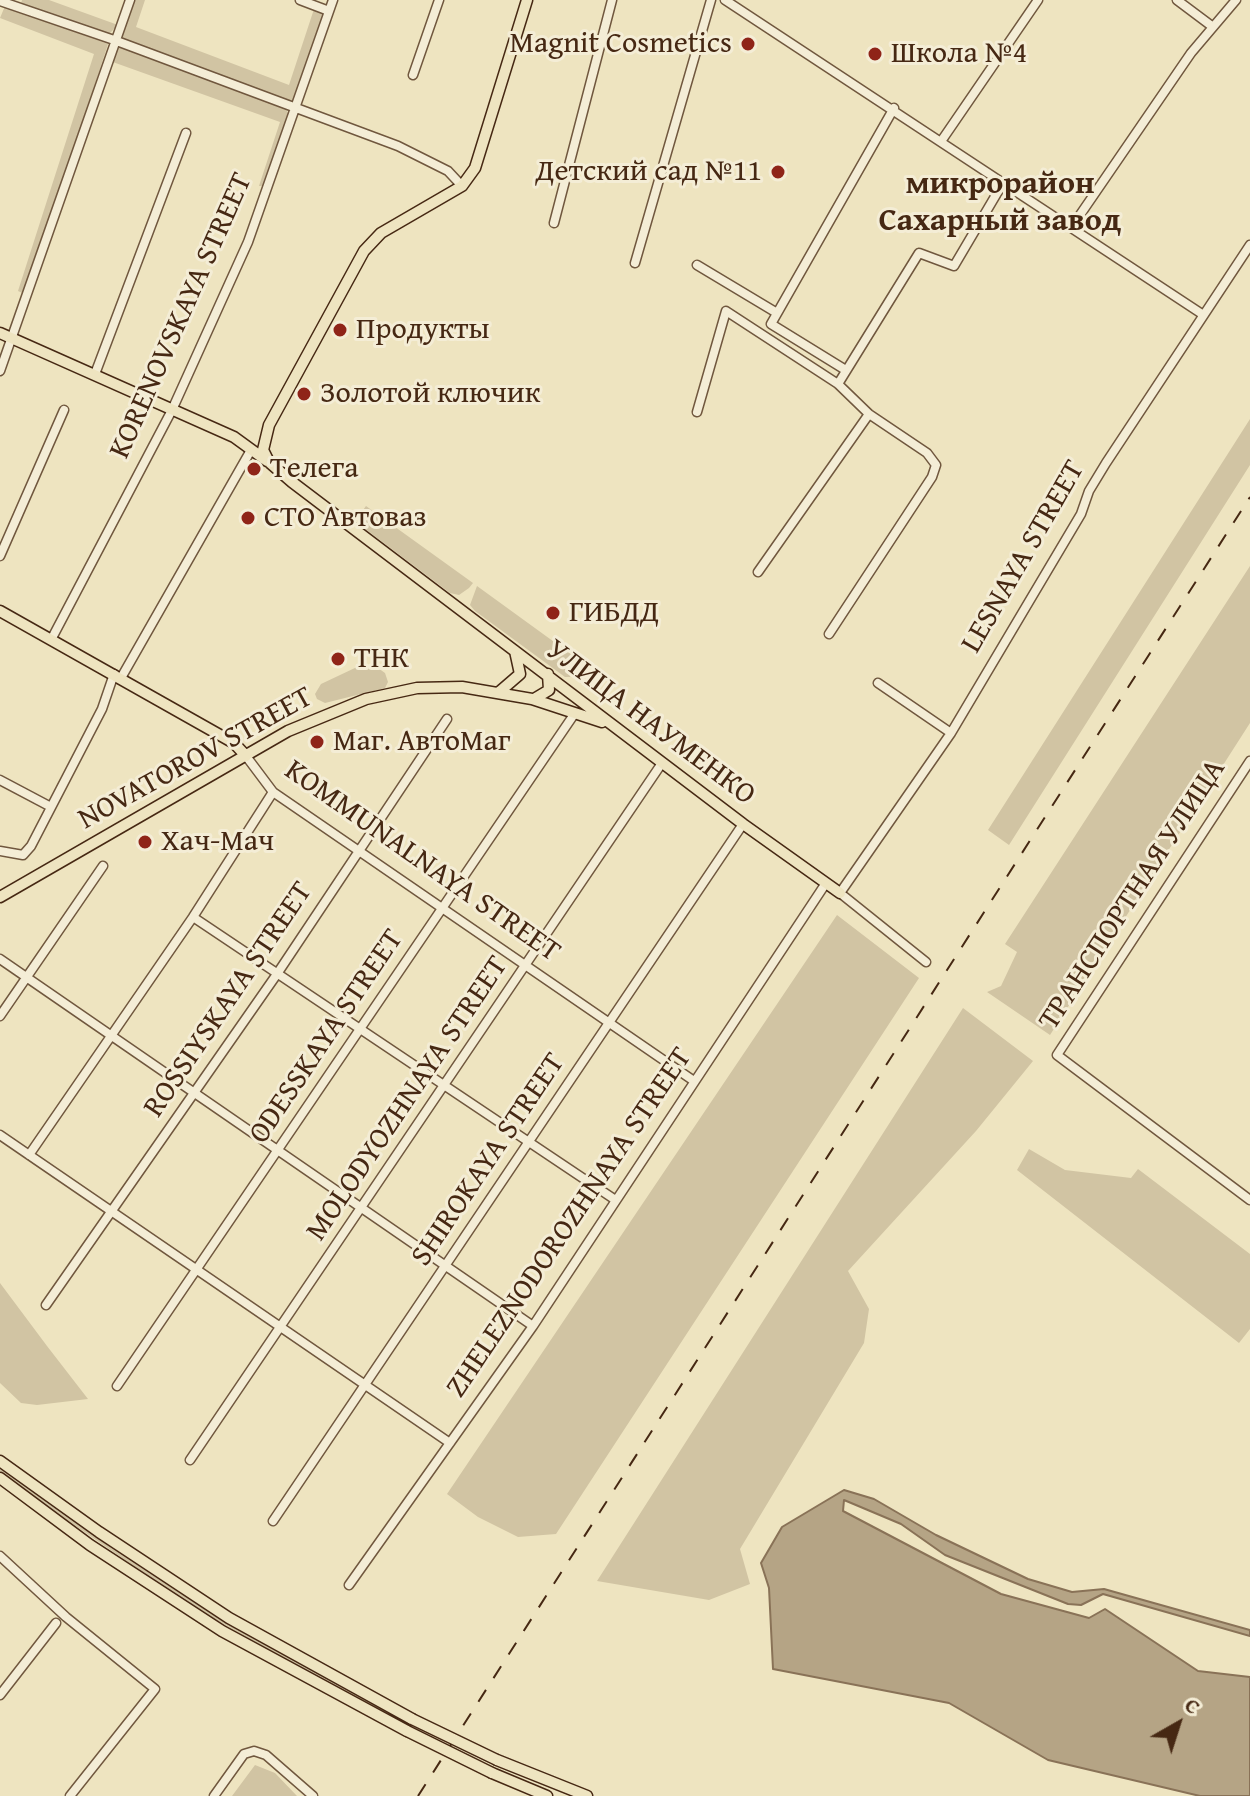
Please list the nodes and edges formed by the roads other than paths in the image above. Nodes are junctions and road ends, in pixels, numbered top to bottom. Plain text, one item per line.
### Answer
1 (130, 0) edge
2 (300, 0) edge
3 (333, 0) edge
4 (439, 0) edge
5 (527, 0) edge
6 (612, 0) edge
7 (711, 0) edge
8 (725, 0) edge
9 (1038, 0) edge
10 (1177, 0) edge
11 (1236, 0) edge
12 (0, 1) edge
13 (18, 3) edge
14 (329, 11) junction
15 (1213, 27) junction
16 (114, 40) junction
17 (413, 75) dead end
18 (296, 108) junction
19 (894, 108) junction
20 (186, 133) dead end
21 (942, 140) junction
22 (1003, 183) junction
23 (462, 186) junction
24 (554, 223) dead end
25 (1071, 228) junction
26 (1250, 245) edge
27 (635, 263) dead end
28 (697, 265) dead end
29 (777, 313) junction
30 (1202, 314) junction
31 (0, 333) edge
32 (12, 338) junction
33 (844, 369) junction
34 (0, 371) edge
35 (95, 374) junction
36 (838, 384) junction
37 (64, 410) dead end
38 (172, 410) junction
39 (697, 412) dead end
40 (869, 414) junction
41 (251, 450) junction
42 (269, 462) junction
43 (0, 556) edge
44 (758, 572) dead end
45 (0, 611) edge
46 (829, 634) dead end
47 (51, 640) junction
48 (524, 668) junction
49 (548, 674) junction
50 (118, 676) junction
51 (878, 683) dead end
52 (498, 693) junction
53 (532, 699) junction
54 (575, 713) junction
55 (447, 719) dead end
56 (612, 725) junction
57 (951, 733) junction
58 (246, 756) junction
59 (1250, 761) edge
60 (662, 763) junction
61 (0, 780) edge
62 (273, 792) junction
63 (51, 807) junction
64 (743, 824) junction
65 (0, 851) edge
66 (358, 851) junction
67 (103, 866) dead end
68 (826, 883) junction
69 (840, 893) junction
70 (0, 897) edge
71 (443, 907) junction
72 (193, 917) junction
73 (0, 959) edge
74 (926, 962) dead end
75 (528, 965) junction
76 (277, 974) junction
77 (27, 978) junction
78 (0, 1016) edge
79 (611, 1023) junction
80 (359, 1031) junction
81 (111, 1036) junction
82 (694, 1081) junction
83 (446, 1086) junction
84 (195, 1093) junction
85 (0, 1135) edge
86 (528, 1142) junction
87 (280, 1152) junction
88 (29, 1155) junction
89 (614, 1199) junction
90 (1250, 1200) edge
91 (362, 1208) junction
92 (113, 1213) junction
93 (446, 1266) junction
94 (198, 1270) junction
95 (46, 1305) dead end
96 (533, 1326) junction
97 (281, 1327) junction
98 (365, 1384) junction
99 (117, 1386) dead end
100 (450, 1443) junction
101 (190, 1460) dead end
102 (0, 1461) edge
103 (0, 1478) edge
104 (273, 1521) dead end
105 (0, 1556) edge
106 (349, 1585) dead end
107 (56, 1623) dead end
108 (0, 1695) edge
109 (70, 1796) edge
110 (214, 1796) edge
111 (313, 1796) edge
112 (547, 1796) edge
113 (587, 1796) edge

1 - 16 street
2 - 14 street
3 - 14 street, KORENOVSKAYA STREET
4 - 17 street
5 - 23 main road
6 - 24 street
7 - 27 street
8 - 19 street
9 - 21 street
10 - 15 street
11 - 15 street
12 - 13 street
13 - 16 street
14 - 18 street, KORENOVSKAYA STREET
15 - 25 street
16 - 18 street
16 - 32 street
18 - 23 street
18 - 38 street, KORENOVSKAYA STREET
19 - 21 street
19 - 29 street
20 - 35 street
21 - 22 street
22 - 25 street
22 - 33 street
23 - 42 main road
25 - 30 street
26 - 30 street, LESNAYA STREET
28 - 29 street
29 - 33 street
30 - 57 street, LESNAYA STREET
31 - 32 main road, УЛИЦА НАУМЕНКО
32 - 34 street
32 - 35 main road, УЛИЦА НАУМЕНКО
33 - 36 street
35 - 38 main road, УЛИЦА НАУМЕНКО
36 - 39 street
36 - 40 street
37 - 43 street
38 - 41 main road, УЛИЦА НАУМЕНКО
38 - 47 street, KORENOVSKAYA STREET
40 - 44 street
40 - 46 street
41 - 42 main road, УЛИЦА НАУМЕНКО
41 - 50 street
42 - 48 main road, УЛИЦА НАУМЕНКО
45 - 47 main road, KOMMUNALNAYA STREET
47 - 50 main road, KOMMUNALNAYA STREET
48 - 49 main road, УЛИЦА НАУМЕНКО
48 - 52 main road
48 - 53 main road
49 - 53 main road
49 - 56 main road, УЛИЦА НАУМЕНКО
50 - 58 main road, KOMMUNALNAYA STREET
50 - 63 street
51 - 57 street
52 - 53 main road, NOVATOROV STREET
52 - 58 main road, NOVATOROV STREET
53 - 54 main road, NOVATOROV STREET
54 - 56 main road, NOVATOROV STREET
54 - 71 street, ODESSKAYA STREET
55 - 66 street, ROSSIYSKAYA STREET
56 - 60 main road, УЛИЦА НАУМЕНКО
57 - 69 street, LESNAYA STREET
58 - 62 street, KOMMUNALNAYA STREET
58 - 70 main road, NOVATOROV STREET
59 - 90 street, ТРАНСПОРТНАЯ УЛИЦА
60 - 64 main road, УЛИЦА НАУМЕНКО
60 - 75 street, MOLODYOZHNAYA STREET
61 - 63 street
62 - 66 street, KOMMUNALNAYA STREET
62 - 72 street
63 - 65 street
64 - 68 main road, УЛИЦА НАУМЕНКО
64 - 79 street, SHIROKAYA STREET
66 - 71 street, KOMMUNALNAYA STREET
66 - 76 street, ROSSIYSKAYA STREET
67 - 77 street
68 - 69 main road, УЛИЦА НАУМЕНКО
68 - 82 street, ZHELEZNODOROZHNAYA STREET
69 - 74 street, УЛИЦА НАУМЕНКО
71 - 75 street, KOMMUNALNAYA STREET
71 - 80 street, ODESSKAYA STREET
72 - 76 street
72 - 81 street
73 - 77 street
75 - 79 street, KOMMUNALNAYA STREET
75 - 83 street, MOLODYOZHNAYA STREET
76 - 80 street
76 - 84 street, ROSSIYSKAYA STREET
77 - 78 street
77 - 81 street
79 - 82 street, KOMMUNALNAYA STREET
79 - 86 street, SHIROKAYA STREET
80 - 83 street
80 - 87 street, ODESSKAYA STREET
81 - 84 street
81 - 88 street
82 - 89 street, ZHELEZNODOROZHNAYA STREET
83 - 86 street
83 - 91 street, MOLODYOZHNAYA STREET
84 - 87 street
84 - 92 street, ROSSIYSKAYA STREET
85 - 88 street
86 - 89 street
86 - 93 street, SHIROKAYA STREET
87 - 91 street
87 - 94 street, ODESSKAYA STREET
88 - 92 street
89 - 96 street, ZHELEZNODOROZHNAYA STREET
91 - 93 street
91 - 97 street, MOLODYOZHNAYA STREET
92 - 94 street
92 - 95 street, ROSSIYSKAYA STREET
93 - 96 street
93 - 98 street, SHIROKAYA STREET
94 - 97 street
94 - 99 street, ODESSKAYA STREET
96 - 100 street, ZHELEZNODOROZHNAYA STREET
97 - 98 street
97 - 101 street, MOLODYOZHNAYA STREET
98 - 100 street
98 - 104 street, SHIROKAYA STREET
100 - 106 street, ZHELEZNODOROZHNAYA STREET
102 - 113 main road, bridge
103 - 112 main road, bridge
105 - 109 street
107 - 108 street
110 - 111 street

